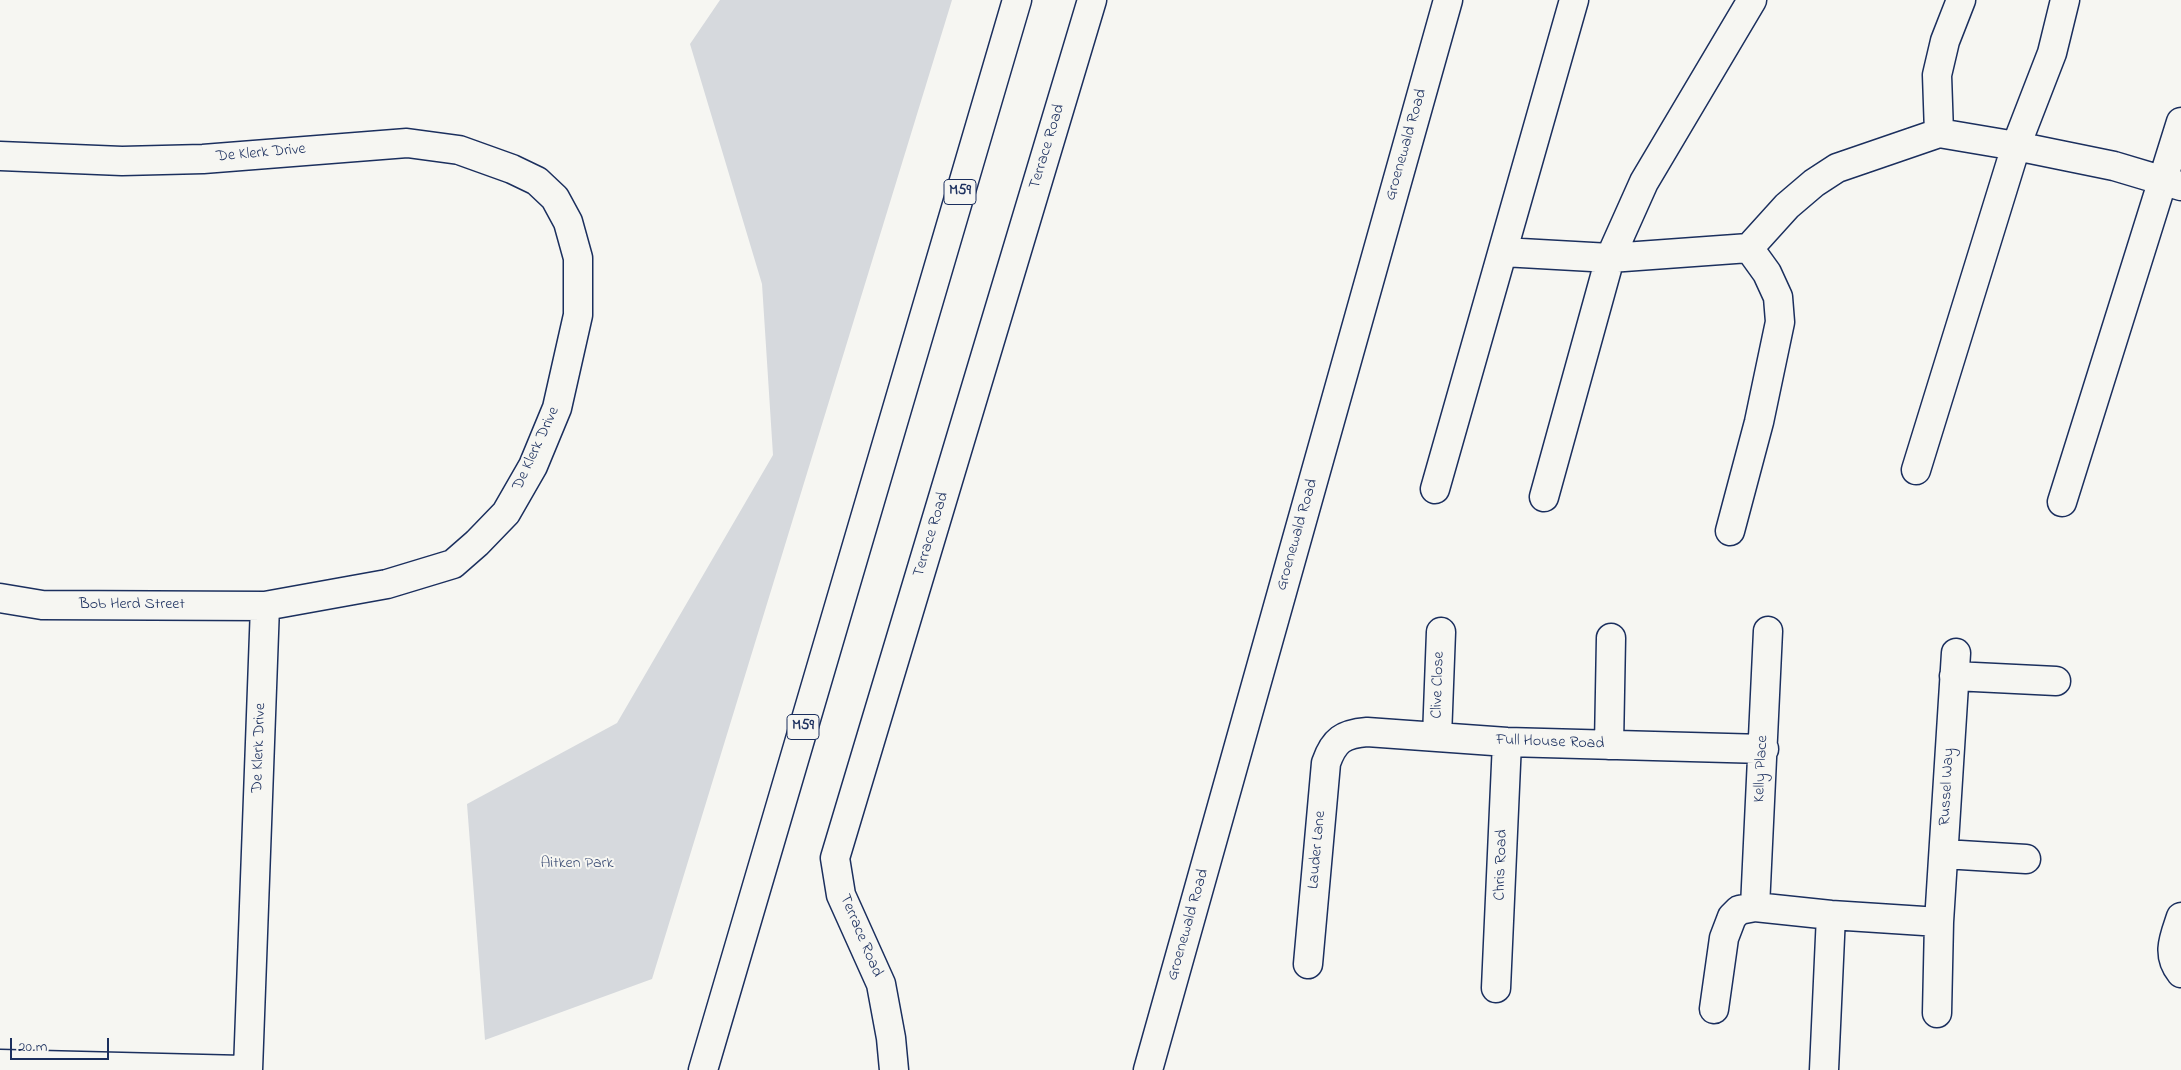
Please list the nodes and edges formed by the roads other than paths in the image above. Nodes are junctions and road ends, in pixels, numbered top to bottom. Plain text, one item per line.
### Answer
1 (1017, 0) edge
2 (1092, 0) edge
3 (1448, 0) edge
4 (1574, 0) edge
5 (1752, 0) edge
6 (1961, 0) edge
7 (2065, 0) edge
8 (2181, 122) edge
9 (1939, 133) junction
10 (2016, 146) junction
11 (0, 156) edge
12 (2172, 183) edge
13 (1749, 248) junction
14 (1504, 252) junction
15 (1610, 258) junction
16 (1916, 470) dead end
17 (1435, 489) dead end
18 (1544, 497) dead end
19 (2062, 502) dead end
20 (1730, 531) dead end
21 (0, 598) edge
22 (265, 606) junction
23 (1768, 631) dead end
24 (1441, 632) dead end
25 (1611, 638) dead end
26 (2056, 681) dead end
27 (1437, 737) junction
28 (1339, 741) joint
29 (1507, 742) junction
30 (1609, 745) junction
31 (1764, 749) junction
32 (1944, 854) junction
33 (2026, 859) dead end
34 (1755, 907) junction
35 (1831, 915) junction
36 (2181, 917) edge
37 (1940, 922) junction
38 (1308, 964) dead end
39 (2181, 973) edge
40 (1496, 988) dead end
41 (1714, 1009) dead end
42 (1937, 1013) dead end
43 (0, 1064) edge
44 (243, 1070) edge
45 (248, 1070) edge
46 (703, 1070) edge
47 (894, 1070) edge
48 (1148, 1070) edge
49 (1824, 1070) edge

1 - 46 street, M59
2 - 47 street, Terrace Road
3 - 48 street, Groenewald Road
4 - 14 street
5 - 15 street
6 - 9 street
7 - 10 street
8 - 12 street
9 - 10 street
9 - 13 street
10 - 12 street
10 - 16 street
11 - 22 street, De Klerk Drive
12 - 19 street
13 - 15 street
13 - 20 street
14 - 15 street
14 - 17 street
15 - 18 street
21 - 22 street, Bob Herd Street
22 - 45 street, De Klerk Drive
23 - 31 street, Kelly Place
24 - 27 street, Clive Close
25 - 30 street
26 - 32 street, Russel Way
27 - 28 street, Full House Road
27 - 29 street, Full House Road
28 - 38 street, Lauder Lane
29 - 30 street, Full House Road
29 - 40 street, Chris Road
30 - 31 street, Full House Road
31 - 34 street, Kelly Place
32 - 33 street
32 - 37 street, Russel Way
34 - 35 street
34 - 41 street
35 - 37 street
35 - 49 street
36 - 39 street
37 - 42 street, Russel Way
43 - 44 street

